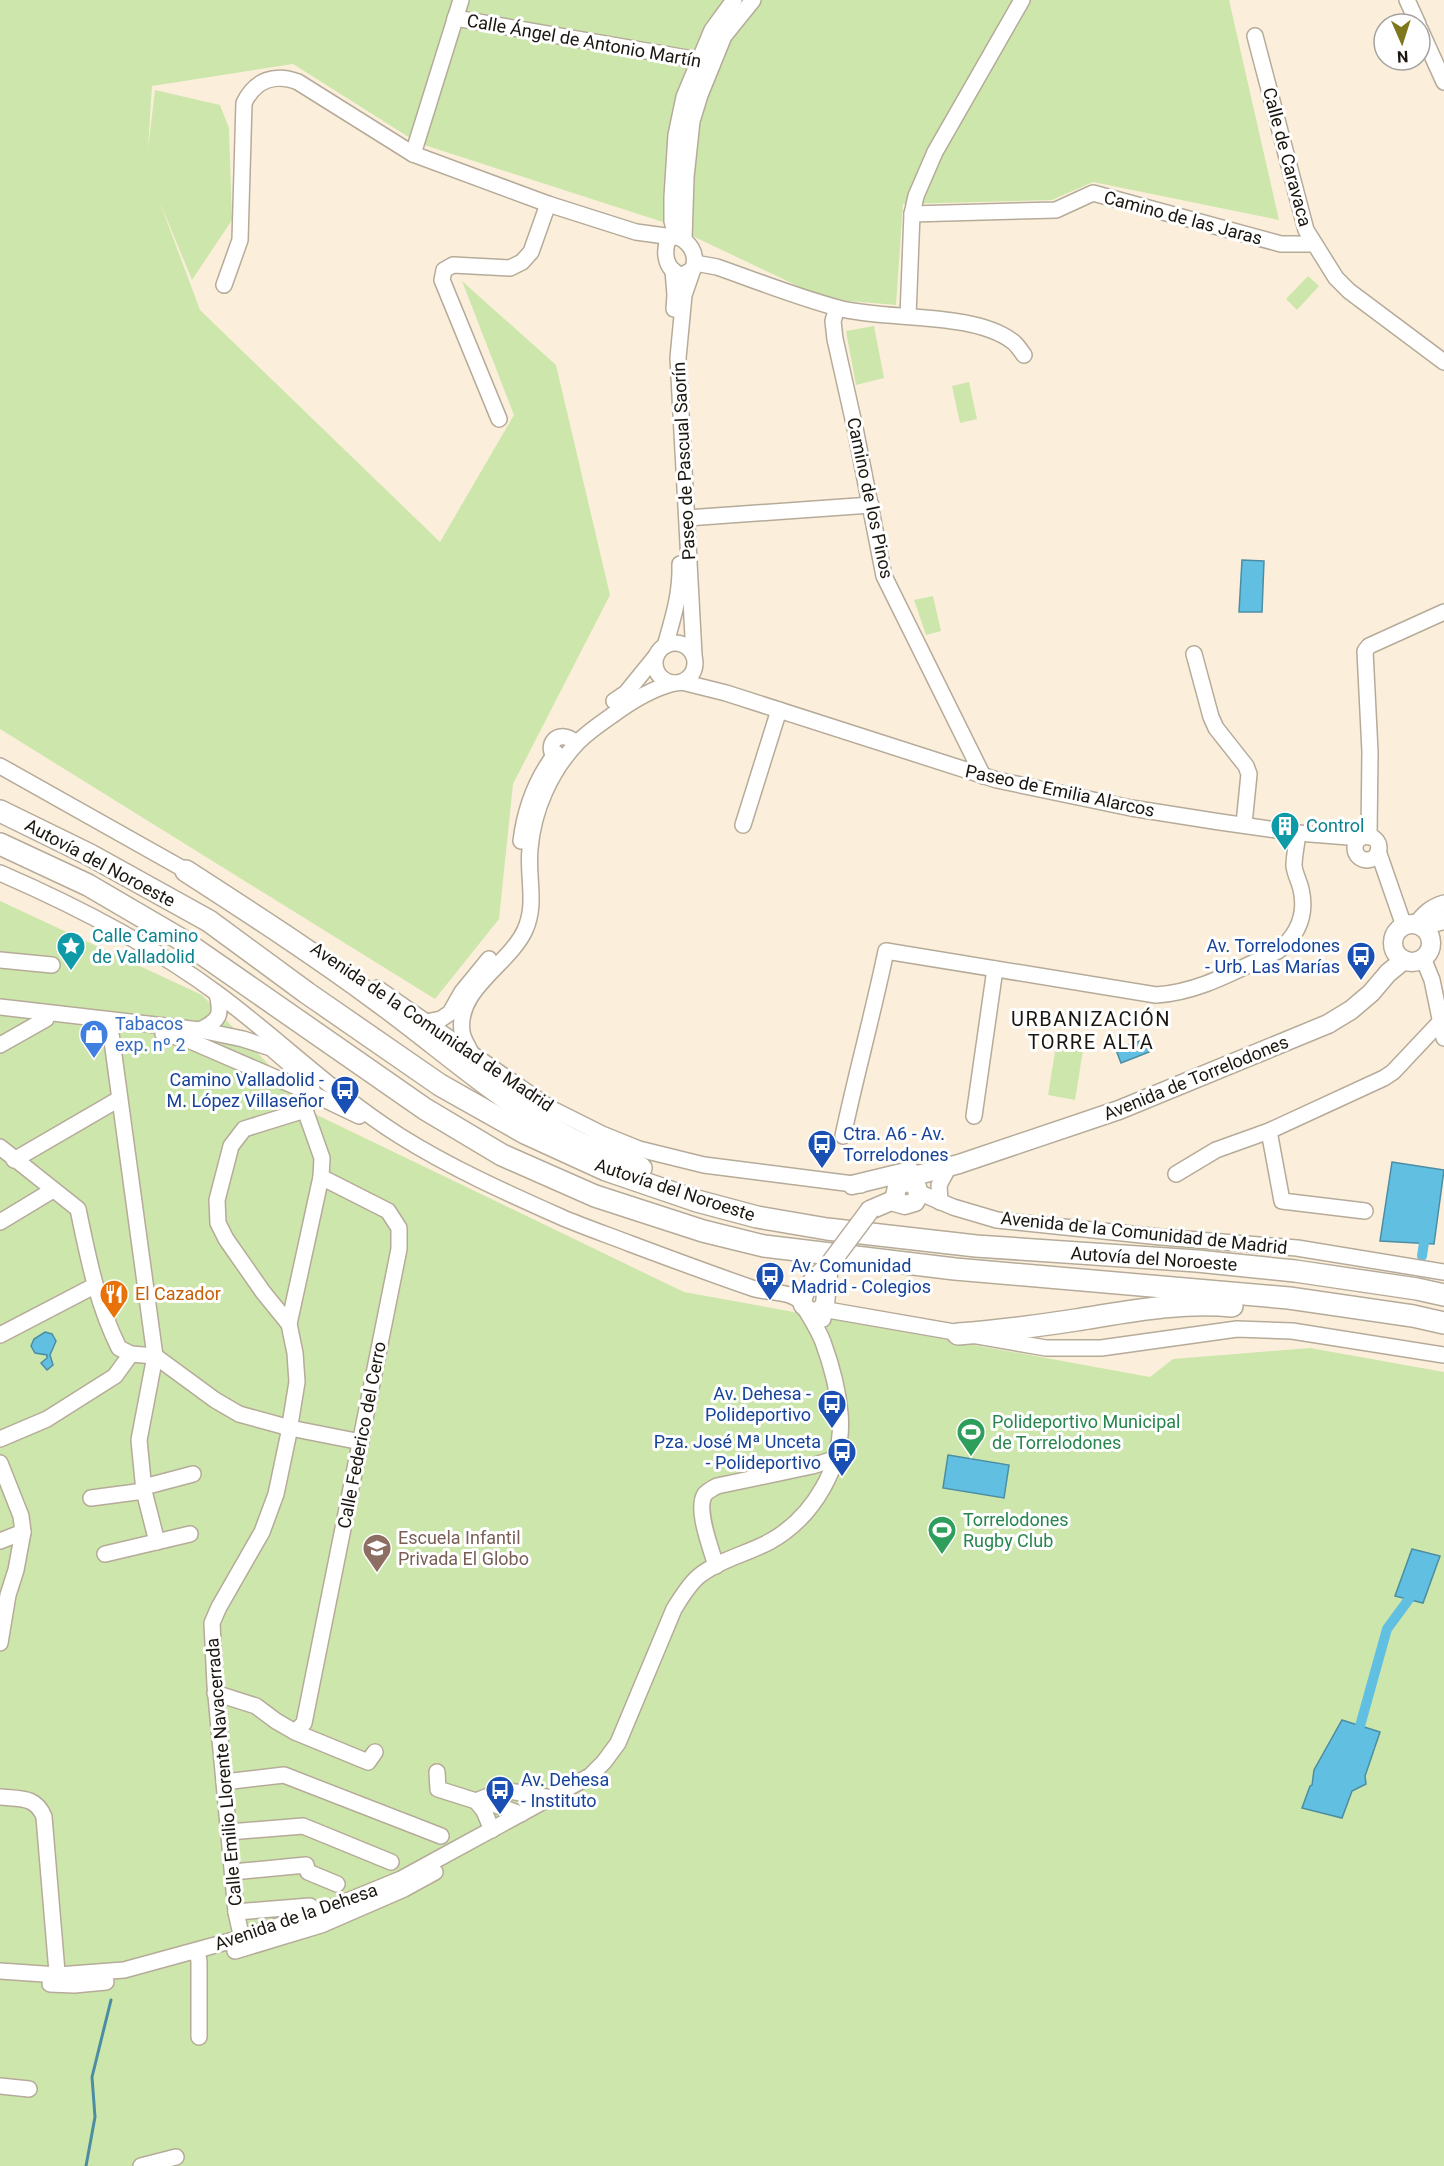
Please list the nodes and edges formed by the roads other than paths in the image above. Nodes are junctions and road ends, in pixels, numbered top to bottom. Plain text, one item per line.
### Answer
1 (461, 0) edge
2 (734, 0) edge
3 (753, 0) edge
4 (1022, 0) edge
5 (455, 18) junction
6 (1255, 36) dead end
7 (1432, 56) edge
8 (706, 63) junction
9 (1444, 82) edge
10 (413, 154) junction
11 (548, 204) junction
12 (912, 214) junction
13 (636, 232) junction
14 (678, 238) junction
15 (1314, 244) junction
16 (670, 266) junction
17 (694, 266) junction
18 (224, 285) dead end
19 (837, 308) junction
20 (908, 316) junction
21 (1023, 355) dead end
22 (1444, 362) edge
23 (499, 419) dead end
24 (871, 505) junction
25 (687, 518) junction
26 (1444, 612) edge
27 (661, 651) junction
28 (1194, 654) dead end
29 (695, 662) junction
30 (678, 682) junction
31 (726, 693) junction
32 (779, 710) junction
33 (573, 740) junction
34 (966, 744) junction
35 (948, 765) junction
36 (0, 766) edge
37 (983, 776) junction
38 (0, 811) edge
39 (1244, 824) junction
40 (743, 825) dead end
41 (1298, 833) junction
42 (0, 844) edge
43 (1366, 848) junction
44 (186, 871) junction
45 (0, 873) edge
46 (1443, 914) edge
47 (1418, 928) junction
48 (1400, 955) junction
49 (1424, 958) junction
50 (0, 960) edge
51 (52, 965) dead end
52 (995, 969) junction
53 (217, 994) junction
54 (0, 1006) edge
55 (0, 1014) edge
56 (456, 1015) junction
57 (46, 1019) junction
58 (1441, 1020) junction
59 (426, 1022) junction
60 (110, 1026) junction
61 (200, 1030) junction
62 (1444, 1038) edge
63 (0, 1045) edge
64 (471, 1053) junction
65 (313, 1094) junction
66 (119, 1099) junction
67 (305, 1110) junction
68 (974, 1116) dead end
69 (1269, 1131) junction
70 (843, 1136) dead end
71 (402, 1137) junction
72 (0, 1148) edge
73 (987, 1154) junction
74 (14, 1160) junction
75 (953, 1168) junction
76 (1176, 1174) dead end
77 (321, 1177) junction
78 (852, 1185) junction
79 (899, 1189) junction
80 (53, 1190) junction
81 (918, 1192) junction
82 (940, 1202) junction
83 (1365, 1211) dead end
84 (0, 1222) edge
85 (827, 1229) junction
86 (1444, 1272) edge
87 (94, 1286) junction
88 (1444, 1295) edge
89 (810, 1308) junction
90 (857, 1315) junction
91 (1444, 1323) edge
92 (289, 1324) junction
93 (1444, 1329) edge
94 (958, 1334) junction
95 (0, 1335) edge
96 (823, 1340) junction
97 (131, 1353) junction
98 (1444, 1355) edge
99 (155, 1356) junction
100 (290, 1428) junction
101 (0, 1439) edge
102 (361, 1442) junction
103 (834, 1459) junction
104 (0, 1463) edge
105 (193, 1474) dead end
106 (144, 1489) junction
107 (91, 1498) dead end
108 (23, 1532) junction
109 (190, 1534) dead end
110 (0, 1541) edge
111 (157, 1542) junction
112 (105, 1554) dead end
113 (716, 1566) junction
114 (4, 1595) edge
115 (0, 1643) edge
116 (215, 1693) junction
117 (295, 1732) junction
118 (375, 1752) dead end
119 (437, 1772) dead end
120 (224, 1782) junction
121 (0, 1797) edge
122 (552, 1798) junction
123 (479, 1800) junction
124 (521, 1814) junction
125 (492, 1830) junction
126 (229, 1832) junction
127 (441, 1836) dead end
128 (391, 1862) dead end
129 (233, 1872) junction
130 (337, 1884) dead end
131 (310, 1906) dead end
132 (236, 1912) junction
133 (243, 1943) junction
134 (198, 1956) junction
135 (0, 1971) edge
136 (58, 1980) junction
137 (0, 1982) edge
138 (199, 2037) dead end
139 (0, 2085) edge
140 (29, 2089) dead end
141 (176, 2157) dead end
142 (141, 2166) edge

1 - 5 street
2 - 8 street
3 - 8 street
4 - 12 street
5 - 8 street, Calle Ángel de Antonio Martín
5 - 10 street
6 - 15 street, Calle de Caravaca
7 - 9 street
8 - 14 street
10 - 11 street
10 - 18 street
11 - 13 street
11 - 23 street
12 - 15 street, Camino de las Jaras
12 - 20 street
13 - 14 street
13 - 16 street
14 - 16 street
14 - 17 street
15 - 22 street, Calle de Caravaca
16 - 17 street
16 - 27 street, Paseo de Pascual Saorín
17 - 19 street
17 - 25 street, Paseo de Pascual Saorín
19 - 20 street
19 - 24 street, Camino de los Pinos
20 - 21 street
24 - 25 street
24 - 34 street, Camino de los Pinos
25 - 29 street, Paseo de Pascual Saorín
26 - 43 street
27 - 29 street
27 - 30 street
27 - 33 street, Paseo de Pascual Saorín
28 - 39 street
29 - 30 street
29 - 31 street, Paseo de Emilia Alarcos
30 - 31 street, Paseo de Emilia Alarcos
30 - 33 street, Paseo de Pascual Saorín
31 - 32 street, Paseo de Emilia Alarcos
32 - 35 street, Paseo de Emilia Alarcos
32 - 40 street
33 - 56 street, Paseo de Pascual Saorín
34 - 35 street
34 - 37 street, Camino de los Pinos
35 - 37 street, Paseo de Emilia Alarcos
36 - 44 street, Avenida de la Comunidad de Madrid
37 - 39 street, Paseo de Emilia Alarcos
38 - 85 highway, Autovía del Noroeste
39 - 41 street, Paseo de Emilia Alarcos
41 - 43 street, Paseo de Emilia Alarcos
41 - 52 street
42 - 91 highway, Autovía del Noroeste
43 - 47 street
44 - 59 street, Avenida de la Comunidad de Madrid
44 - 85 highway
45 - 53 street
46 - 47 main road
47 - 48 main road
47 - 49 main road
48 - 49 main road
48 - 73 main road, Avenida de Torrelodones
49 - 58 street
50 - 51 street
52 - 68 street
52 - 70 street
53 - 61 street
53 - 71 street
54 - 61 street
55 - 57 street
56 - 59 street
56 - 64 street
57 - 60 street
57 - 63 street
58 - 62 street
58 - 69 street
59 - 64 street, Avenida de la Comunidad de Madrid
60 - 65 street
60 - 66 street
61 - 65 street
64 - 78 street, Avenida de la Comunidad de Madrid
65 - 67 street
65 - 71 street
66 - 74 street
66 - 99 street
67 - 77 street
67 - 92 street
69 - 76 street
69 - 83 street
71 - 89 street
72 - 74 street
73 - 75 main road, Avenida de Torrelodones
73 - 78 main road, Avenida de Torrelodones
74 - 80 street
75 - 79 main road, Avenida de Torrelodones
75 - 81 main road, Avenida de Torrelodones
75 - 82 street
77 - 92 street
77 - 102 street, Calle Federico del Cerro
78 - 79 street, Avenida de la Comunidad de Madrid
79 - 81 main road
79 - 89 main road, Avenida de Torrelodones, bridge
80 - 84 street
80 - 87 street
81 - 82 street, Avenida de la Comunidad de Madrid
82 - 86 street, Avenida de la Comunidad de Madrid
85 - 88 highway, Autovía del Noroeste
87 - 95 street
87 - 97 street
89 - 90 street
89 - 96 street, Avenida de la Dehesa
90 - 94 street
90 - 96 street
92 - 100 street, Calle Emilio Llorente Navacerrada
93 - 94 highway
94 - 98 street
96 - 103 street, Avenida de la Dehesa
97 - 99 street
97 - 101 street
99 - 100 street
99 - 106 street
100 - 102 street
100 - 116 street, Calle Emilio Llorente Navacerrada
102 - 117 street, Calle Federico del Cerro
103 - 113 street, Avenida de la Dehesa
103 - 113 street
104 - 108 street
105 - 106 street
106 - 107 street
106 - 111 street
108 - 110 street
108 - 114 street
109 - 111 street
111 - 112 street
113 - 122 street, Avenida de la Dehesa
114 - 115 street
116 - 117 street
116 - 120 street, Calle Emilio Llorente Navacerrada
117 - 118 street
119 - 123 street
120 - 126 street, Calle Emilio Llorente Navacerrada
120 - 127 street
121 - 136 street
122 - 123 street
122 - 124 street, Avenida de la Dehesa
123 - 124 street
123 - 125 street
124 - 125 street, Avenida de la Dehesa
124 - 133 street, Avenida de la Dehesa
125 - 133 street, Avenida de la Dehesa
126 - 128 street
126 - 129 street, Calle Emilio Llorente Navacerrada
129 - 130 street
129 - 132 street, Calle Emilio Llorente Navacerrada
131 - 132 street
132 - 133 street, Calle Emilio Llorente Navacerrada
133 - 134 street, Avenida de la Dehesa
134 - 136 street, Avenida de la Dehesa
134 - 138 street, Avenida de la Dehesa
135 - 136 street, Avenida de la Dehesa
136 - 137 street, Avenida de la Dehesa
139 - 140 street
141 - 142 street

